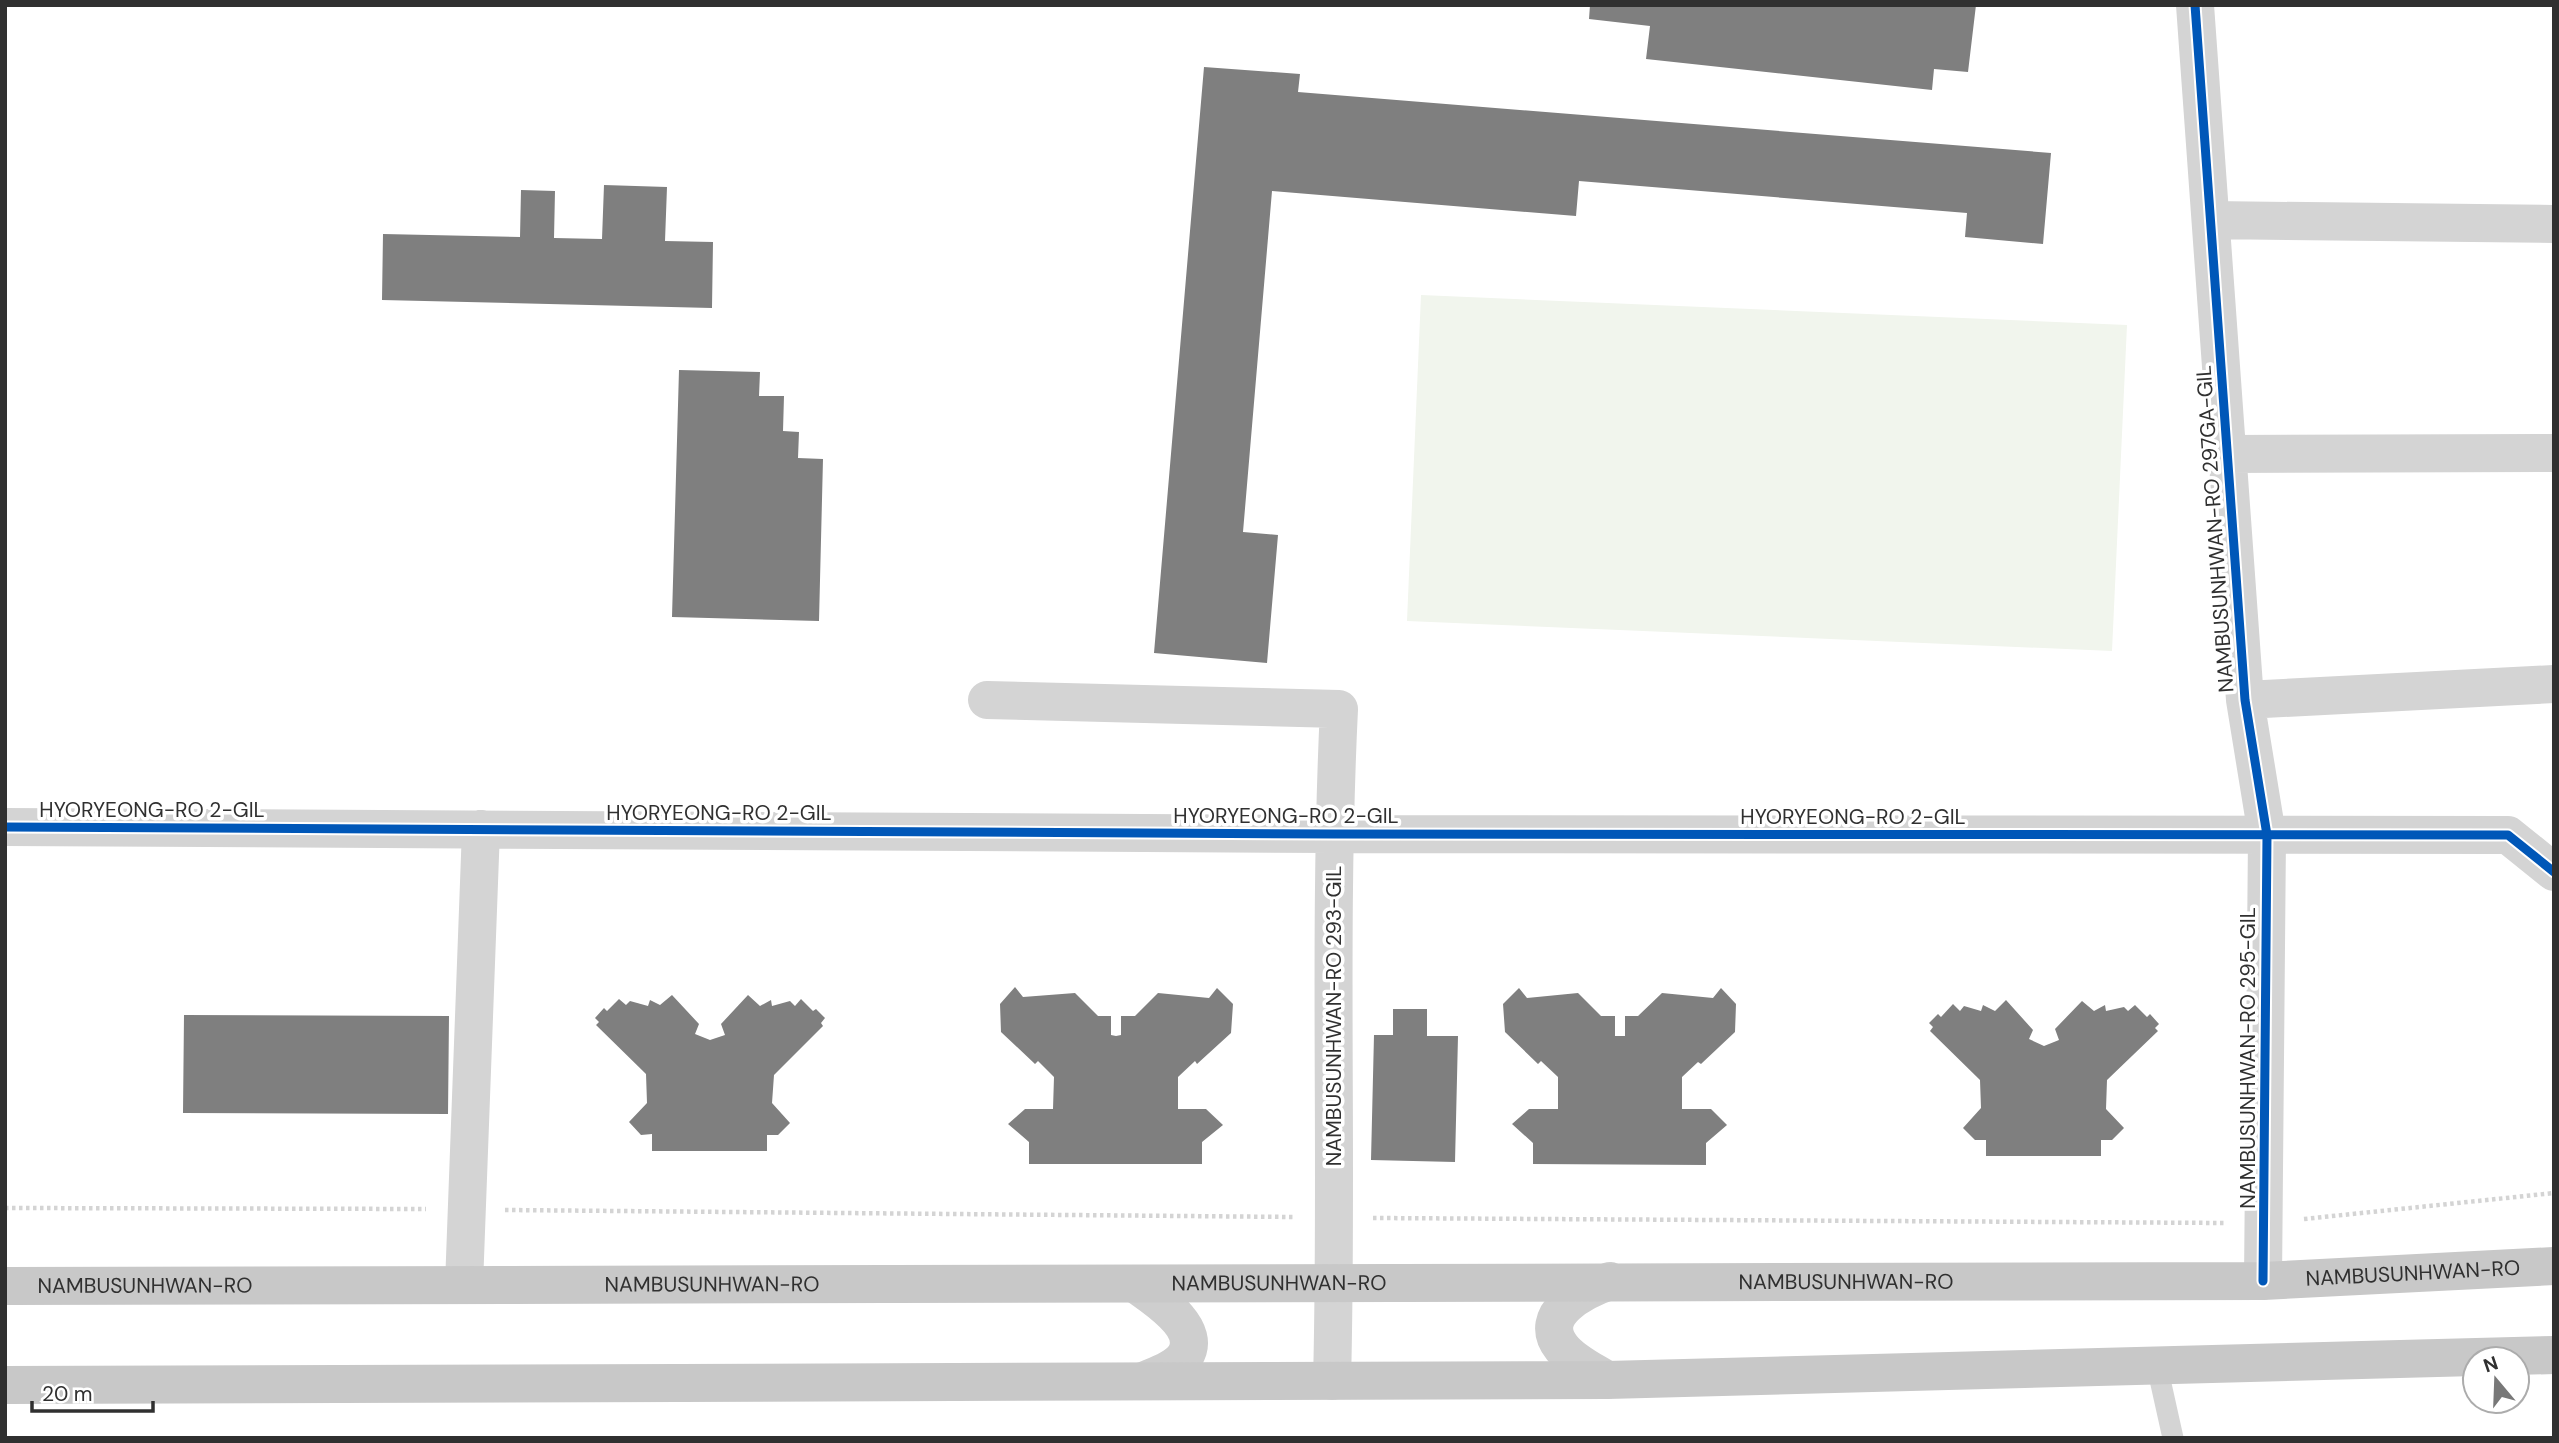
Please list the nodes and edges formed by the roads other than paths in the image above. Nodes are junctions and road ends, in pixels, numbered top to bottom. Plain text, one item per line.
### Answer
1 (2195, 5) edge
2 (2211, 220) junction
3 (2554, 224) edge
4 (2554, 453) edge
5 (2227, 454) junction
6 (2554, 684) edge
7 (987, 700) dead end
8 (2245, 700) junction
9 (5, 827) edge
10 (481, 829) junction
11 (1333, 834) junction
12 (2267, 835) junction
13 (2554, 872) edge
14 (2554, 1266) edge
15 (1610, 1281) junction
16 (2263, 1281) junction
17 (1334, 1283) junction
18 (1137, 1285) junction
19 (5, 1286) edge
20 (464, 1286) junction
21 (2554, 1355) edge
22 (2157, 1366) junction
23 (1606, 1380) junction
24 (1143, 1381) junction
25 (1332, 1381) junction
26 (5, 1385) edge
27 (2173, 1438) edge

1 - 2 street, NAMBUSUNHWAN-RO 297GA-GIL
2 - 3 street
2 - 5 street, NAMBUSUNHWAN-RO 297GA-GIL
4 - 5 street, NAMBUSUNHWAN-RO 297GA-GIL
5 - 8 street, NAMBUSUNHWAN-RO 297GA-GIL
6 - 8 street, NAMBUSUNHWAN-RO 297GA-GIL
7 - 11 street, NAMBUSUNHWAN-RO 293-GIL
8 - 12 street, NAMBUSUNHWAN-RO 297GA-GIL
9 - 10 street, HYORYEONG-RO 2-GIL
10 - 11 street, HYORYEONG-RO 2-GIL
10 - 20 street
11 - 12 street, HYORYEONG-RO 2-GIL
11 - 17 street, NAMBUSUNHWAN-RO 293-GIL
12 - 13 street, HYORYEONG-RO 2-GIL
12 - 16 street, NAMBUSUNHWAN-RO 295-GIL
14 - 16 main road, NAMBUSUNHWAN-RO
15 - 16 main road, NAMBUSUNHWAN-RO
15 - 17 main road, NAMBUSUNHWAN-RO
15 - 23 main road
17 - 18 main road, NAMBUSUNHWAN-RO
17 - 25 street, NAMBUSUNHWAN-RO 293-GIL
18 - 20 main road, NAMBUSUNHWAN-RO
18 - 24 main road
19 - 20 main road, NAMBUSUNHWAN-RO
21 - 22 main road
22 - 23 main road
22 - 27 lane
23 - 25 main road
24 - 25 main road
24 - 26 main road

